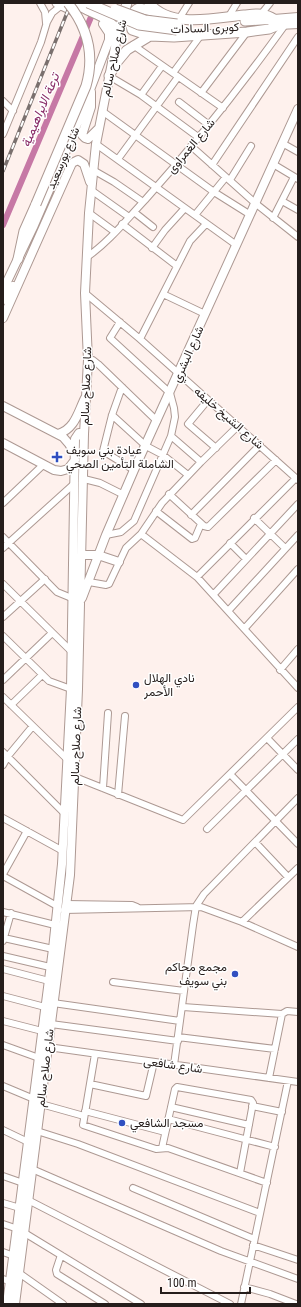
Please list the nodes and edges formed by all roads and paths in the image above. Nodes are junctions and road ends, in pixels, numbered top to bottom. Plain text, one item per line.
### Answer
1 (40, 3) edge
2 (103, 3) edge
3 (127, 3) edge
4 (149, 3) edge
5 (189, 3) edge
6 (237, 3) edge
7 (270, 3) edge
8 (62, 4) edge
9 (82, 7) edge
10 (161, 13) junction
11 (262, 13) junction
12 (229, 16) junction
13 (298, 18) edge
14 (104, 21) junction
15 (279, 23) junction
16 (178, 24) junction
17 (298, 24) edge
18 (45, 27) junction
19 (248, 32) junction
20 (201, 35) junction
21 (150, 36) junction
22 (117, 37) junction
23 (298, 37) edge
24 (133, 45) junction
25 (162, 66) junction
26 (176, 75) junction
27 (109, 76) junction
28 (91, 87) junction
29 (201, 93) junction
30 (141, 95) junction
31 (3, 101) edge
32 (179, 102) dead end
33 (157, 107) junction
34 (223, 108) junction
35 (298, 108) edge
36 (13, 111) junction
37 (102, 111) junction
38 (295, 124) edge
39 (209, 125) junction
40 (99, 127) junction
41 (4, 130) edge
42 (137, 135) junction
43 (198, 138) junction
44 (282, 143) junction
45 (96, 144) junction
46 (191, 146) junction
47 (251, 146) dead end
48 (298, 152) edge
49 (118, 159) junction
50 (176, 164) junction
51 (273, 164) junction
52 (212, 165) junction
53 (93, 170) junction
54 (296, 178) edge
55 (228, 179) junction
56 (157, 187) junction
57 (91, 188) junction
58 (214, 192) junction
59 (282, 201) junction
60 (143, 202) junction
61 (255, 203) junction
62 (185, 208) junction
63 (298, 210) edge
64 (89, 213) junction
65 (131, 214) junction
66 (249, 214) junction
67 (195, 215) junction
68 (273, 218) junction
69 (122, 224) junction
70 (206, 224) junction
71 (153, 227) dead end
72 (115, 232) junction
73 (298, 237) edge
74 (235, 244) junction
75 (152, 248) junction
76 (87, 257) junction
77 (18, 259) junction
78 (177, 266) junction
79 (21, 276) junction
80 (3, 290) edge
81 (85, 294) junction
82 (163, 294) junction
83 (3, 300) edge
84 (206, 314) junction
85 (3, 318) edge
86 (120, 322) junction
87 (140, 339) junction
88 (88, 360) junction
89 (179, 374) junction
90 (122, 387) junction
91 (87, 394) junction
92 (170, 394) junction
93 (208, 400) junction
94 (3, 406) edge
95 (112, 415) junction
96 (157, 421) junction
97 (238, 426) junction
98 (58, 434) junction
99 (84, 434) junction
100 (171, 436) junction
101 (3, 443) edge
102 (260, 445) junction
103 (146, 446) junction
104 (216, 448) junction
105 (163, 455) junction
106 (75, 457) junction
107 (276, 460) junction
108 (201, 462) junction
109 (43, 465) junction
110 (134, 470) junction
111 (188, 475) junction
112 (84, 479) junction
113 (297, 479) edge
114 (75, 483) junction
115 (169, 494) junction
116 (124, 495) junction
117 (3, 502) edge
118 (298, 504) edge
119 (156, 511) junction
120 (191, 515) junction
121 (254, 518) junction
122 (201, 524) junction
123 (141, 534) junction
124 (270, 534) junction
125 (298, 534) edge
126 (106, 535) junction
127 (3, 537) edge
128 (8, 543) junction
129 (230, 543) junction
130 (3, 548) edge
131 (285, 548) junction
132 (82, 555) junction
133 (98, 555) junction
134 (246, 559) junction
135 (119, 562) junction
136 (298, 569) edge
137 (197, 577) junction
138 (44, 579) junction
139 (89, 582) junction
140 (3, 584) edge
141 (214, 594) junction
142 (77, 600) junction
143 (20, 601) junction
144 (229, 610) junction
145 (3, 617) edge
146 (244, 628) junction
147 (52, 633) junction
148 (3, 636) edge
149 (298, 649) edge
150 (72, 652) junction
151 (26, 659) junction
152 (280, 670) junction
153 (42, 675) junction
154 (3, 680) edge
155 (298, 688) edge
156 (71, 689) junction
157 (3, 697) edge
158 (11, 705) junction
159 (298, 706) edge
160 (108, 713) dead end
161 (125, 716) dead end
162 (32, 727) junction
163 (267, 738) junction
164 (298, 739) edge
165 (5, 754) edge
166 (283, 754) junction
167 (69, 761) junction
168 (3, 765) edge
169 (298, 770) edge
170 (230, 774) junction
171 (75, 777) junction
172 (103, 788) junction
173 (246, 791) junction
174 (118, 795) junction
175 (298, 798) edge
176 (65, 814) junction
177 (3, 818) edge
178 (276, 821) junction
179 (207, 829) dead end
180 (27, 832) junction
181 (255, 842) junction
182 (298, 844) edge
183 (63, 851) junction
184 (298, 868) edge
185 (3, 875) edge
186 (288, 877) junction
187 (57, 906) junction
188 (196, 906) junction
189 (65, 907) junction
190 (3, 912) edge
191 (11, 914) junction
192 (242, 922) junction
193 (55, 925) junction
194 (3, 940) edge
195 (298, 947) edge
196 (53, 949) junction
197 (3, 956) edge
198 (50, 968) junction
199 (3, 969) edge
200 (48, 981) junction
201 (113, 982) dead end
202 (184, 991) junction
203 (3, 996) edge
204 (53, 1003) junction
205 (45, 1007) junction
206 (183, 1007) junction
207 (298, 1012) edge
208 (282, 1014) junction
209 (3, 1021) edge
210 (180, 1021) junction
211 (51, 1024) junction
212 (42, 1031) junction
213 (178, 1039) junction
214 (3, 1045) edge
215 (48, 1047) junction
216 (275, 1049) junction
217 (95, 1054) junction
218 (39, 1058) junction
219 (154, 1062) junction
220 (174, 1065) junction
221 (269, 1078) junction
222 (288, 1081) junction
223 (298, 1082) edge
224 (90, 1084) junction
225 (3, 1086) edge
226 (37, 1102) junction
227 (252, 1106) junction
228 (171, 1107) junction
229 (282, 1112) junction
230 (84, 1113) junction
231 (168, 1120) junction
232 (249, 1125) junction
233 (3, 1130) edge
234 (37, 1131) junction
235 (165, 1132) junction
236 (246, 1140) junction
237 (28, 1142) junction
238 (275, 1147) junction
239 (162, 1148) junction
240 (32, 1168) junction
241 (240, 1173) junction
242 (3, 1176) edge
243 (23, 1183) junction
244 (267, 1183) junction
245 (133, 1188) dead end
246 (28, 1200) junction
247 (3, 1203) edge
248 (20, 1208) junction
249 (260, 1213) junction
250 (3, 1224) edge
251 (21, 1231) junction
252 (253, 1242) junction
253 (3, 1252) edge
254 (61, 1255) junction
255 (14, 1256) junction
256 (298, 1260) edge
257 (249, 1262) junction
258 (19, 1273) junction
259 (298, 1279) edge
260 (7, 1280) edge
261 (244, 1287) junction
262 (7, 1304) edge
263 (15, 1304) edge
264 (63, 1304) edge
265 (105, 1304) edge
266 (141, 1304) edge
267 (230, 1304) edge
268 (241, 1304) edge
269 (296, 1304) edge

1 - 18 street
2 - 16 highway, كوبرى السادات, bridge
3 - 22 highway, شارع صلاح سالم
4 - 10 highway
5 - 16 street
6 - 12 street
7 - 11 street
8 - 9 highway
8 - 18 street
8 - 77 highway, bridge
9 - 14 highway
9 - 16 highway, كوبرى السادات, bridge
10 - 16 highway
10 - 21 highway
11 - 12 highway
11 - 15 highway
12 - 16 highway
13 - 15 main road
14 - 22 highway
14 - 28 main road, شارع بورسعيد
15 - 16 highway, كوبرى السادات
15 - 17 main road
15 - 19 highway
15 - 34 street, شارع الغمراوى
18 - 36 street
19 - 20 highway
19 - 29 street
20 - 21 highway
20 - 26 street
21 - 24 highway
22 - 27 main road, شارع صلاح سالم
23 - 52 street
24 - 25 street
24 - 27 highway
25 - 26 street
25 - 30 street
26 - 29 street
26 - 33 street
27 - 30 street
27 - 37 main road, شارع صلاح سالم
28 - 40 main road
28 - 77 main road, شارع بورسعيد
29 - 34 street
30 - 33 street
31 - 36 street
32 - 39 street
33 - 42 street
33 - 43 street
34 - 39 street, شارع الغمراوى
35 - 38 main road, شارع البشري
36 - 41 street
37 - 40 main road, شارع صلاح سالم
37 - 42 street
38 - 44 main road, شارع البشري
39 - 43 street, شارع الغمراوى
40 - 45 main road, شارع صلاح سالم
42 - 49 street
42 - 50 street
43 - 46 street, شارع الغمراوى
44 - 48 street
44 - 51 main road, شارع البشري
45 - 49 street
45 - 53 main road, شارع صلاح سالم
46 - 50 street, شارع الغمراوى
46 - 52 street
47 - 55 street
49 - 56 street
50 - 56 street, شارع الغمراوى
50 - 58 street
51 - 54 street
51 - 61 main road, شارع البشري
52 - 55 street
53 - 57 main road, شارع صلاح سالم
53 - 60 street
54 - 59 street
55 - 58 street
55 - 61 street
56 - 60 street, شارع الغمراوى
56 - 62 street
57 - 64 main road, شارع صلاح سالم
57 - 65 street
57 - 79 main road, شارع صلاح سالم
58 - 66 street
58 - 67 street
59 - 63 street
59 - 68 street
60 - 65 street, شارع الغمراوى
61 - 66 main road, شارع البشري
61 - 68 street
62 - 67 street
62 - 75 street
64 - 72 street
64 - 76 main road, شارع صلاح سالم
65 - 69 street, شارع الغمراوى
65 - 71 street
66 - 74 main road, شارع البشري
67 - 70 street
68 - 73 street
69 - 72 street, شارع الغمراوى
69 - 75 street
70 - 74 street
70 - 78 street
72 - 76 street, شارع الغمراوى
74 - 84 main road, شارع البشري
75 - 78 street
76 - 81 main road, شارع صلاح سالم
77 - 80 main road, شارع بورسعيد
78 - 82 street
79 - 83 main road
79 - 85 main road, شارع صلاح سالم
81 - 86 street, شارع الشيخ خليفه
81 - 88 main road, شارع صلاح سالم
82 - 84 street
82 - 87 street
84 - 89 main road, شارع البشري
86 - 87 street, شارع الشيخ خليفه
86 - 92 street
87 - 89 street, شارع الشيخ خليفه
88 - 90 street
88 - 91 main road, شارع صلاح سالم
89 - 92 main road, شارع البشري
89 - 93 street, شارع الشيخ خليفه
90 - 95 street
90 - 96 street
91 - 98 main road
91 - 99 main road, شارع صلاح سالم
92 - 96 main road, شارع البشري
92 - 100 street
93 - 97 street, شارع الشيخ خليفه
93 - 104 street
94 - 98 main road
95 - 103 street
95 - 110 street
96 - 103 main road, شارع البشري
97 - 102 street, شارع الشيخ خليفه
97 - 104 street
98 - 106 main road
99 - 106 main road, شارع صلاح سالم
99 - 112 main road, شارع صلاح سالم
100 - 105 street
100 - 108 street
101 - 109 main road
102 - 107 street, شارع الشيخ خليفه
102 - 120 street
103 - 105 street
103 - 110 main road, شارع البشري
104 - 108 street
105 - 111 street
105 - 126 street
106 - 109 main road
106 - 114 main road, شارع صلاح سالم
107 - 113 street, شارع الشيخ خليفه
107 - 122 street
108 - 111 street
109 - 117 street
110 - 116 main road, شارع البشري
111 - 115 street
112 - 116 street
112 - 132 main road, شارع صلاح سالم
113 - 121 street
114 - 128 street
114 - 142 main road, شارع صلاح سالم
115 - 119 street
115 - 120 street
116 - 126 main road, شارع البشري
118 - 124 street
119 - 122 street
119 - 123 street
120 - 122 street
121 - 124 street
121 - 129 street
123 - 135 street
123 - 137 street
124 - 131 street
124 - 134 street
125 - 131 street
126 - 133 main road, شارع البشري
127 - 128 street
128 - 130 street
128 - 138 street
129 - 134 street
129 - 137 street
131 - 144 street
132 - 133 main road
132 - 142 main road, شارع صلاح سالم
133 - 135 main road
133 - 139 main road, شارع البشري
134 - 141 street
135 - 139 street
136 - 146 street
137 - 141 street
138 - 142 street
138 - 143 street
139 - 142 main road, شارع البشري
140 - 143 street
141 - 144 street
142 - 150 main road, شارع صلاح سالم
142 - 171 main road, شارع صلاح سالم
143 - 145 street
143 - 147 street
144 - 146 street
146 - 152 street
147 - 150 street
147 - 151 street
148 - 151 street
149 - 152 street
150 - 156 main road, شارع صلاح سالم
151 - 153 street
151 - 154 street
152 - 155 street
153 - 156 street
153 - 158 street
156 - 167 main road, شارع صلاح سالم
157 - 158 street
158 - 162 street
159 - 163 street
160 - 172 street
161 - 174 street
162 - 165 street
162 - 167 street
163 - 166 street
163 - 170 street
164 - 166 street
165 - 168 street
165 - 176 street
166 - 169 street
166 - 173 street
167 - 176 main road, شارع صلاح سالم
170 - 173 street
170 - 174 street
171 - 172 street
171 - 189 main road, شارع صلاح سالم
172 - 174 street
173 - 178 street
173 - 179 street
175 - 178 street
176 - 183 main road, شارع صلاح سالم
177 - 180 street
178 - 181 street
178 - 182 street
180 - 183 street
180 - 185 street
181 - 186 street
181 - 188 street
183 - 187 main road, شارع صلاح سالم
184 - 186 street
185 - 187 street
186 - 192 street
187 - 193 main road, شارع صلاح سالم
188 - 189 street
188 - 192 street
188 - 202 street
189 - 204 main road, شارع صلاح سالم
190 - 191 street
191 - 193 street
191 - 194 street
192 - 195 street
193 - 196 main road, شارع صلاح سالم
194 - 196 street
196 - 198 main road, شارع صلاح سالم
197 - 198 street
198 - 200 main road, شارع صلاح سالم
199 - 200 street
200 - 205 main road, شارع صلاح سالم
201 - 202 street
202 - 206 street
203 - 205 street
204 - 210 street
204 - 211 main road, شارع صلاح سالم
205 - 212 main road, شارع صلاح سالم
206 - 208 street
206 - 210 street
207 - 208 street
208 - 216 street
209 - 212 street
210 - 213 street
211 - 213 street
211 - 215 main road, شارع صلاح سالم
212 - 218 main road, شارع صلاح سالم
213 - 216 street
213 - 220 street
214 - 218 street
215 - 217 street, شارع شافعى
215 - 226 main road, شارع صلاح سالم
216 - 221 street
217 - 219 street, شارع شافعى
217 - 224 street
218 - 226 main road, شارع صلاح سالم
219 - 220 street, شارع شافعى
219 - 224 street
220 - 221 street, شارع شافعى
221 - 222 street, شارع شافعى
222 - 223 street, شارع شافعى
222 - 229 street
224 - 230 street
225 - 226 street
226 - 230 street
226 - 234 main road, شارع صلاح سالم
226 - 237 main road, شارع صلاح سالم
227 - 228 street
227 - 229 street
227 - 232 street
228 - 231 street
228 - 232 street
229 - 238 street
230 - 235 street
230 - 239 street
231 - 235 street
231 - 236 street
232 - 236 street
233 - 237 street
234 - 240 main road, شارع صلاح سالم
234 - 249 street
235 - 239 street
236 - 238 street
236 - 241 street
237 - 243 main road, شارع صلاح سالم
238 - 244 street
239 - 241 street
240 - 246 main road, شارع صلاح سالم
240 - 257 street
241 - 244 street
242 - 243 street
243 - 248 main road, شارع صلاح سالم
244 - 249 street
245 - 252 street
246 - 251 main road, شارع صلاح سالم
246 - 267 street
247 - 248 street
248 - 251 main road, شارع صلاح سالم
249 - 252 street
250 - 251 street
251 - 254 street
251 - 255 main road, شارع صلاح سالم
251 - 258 main road, شارع صلاح سالم
252 - 256 street
252 - 257 street
253 - 255 street
254 - 265 street
254 - 266 street
255 - 260 main road, شارع صلاح سالم
257 - 259 street
257 - 261 street
258 - 263 main road, شارع صلاح سالم
258 - 264 street
260 - 262 main road, شارع صلاح سالم
261 - 268 street
261 - 269 street

